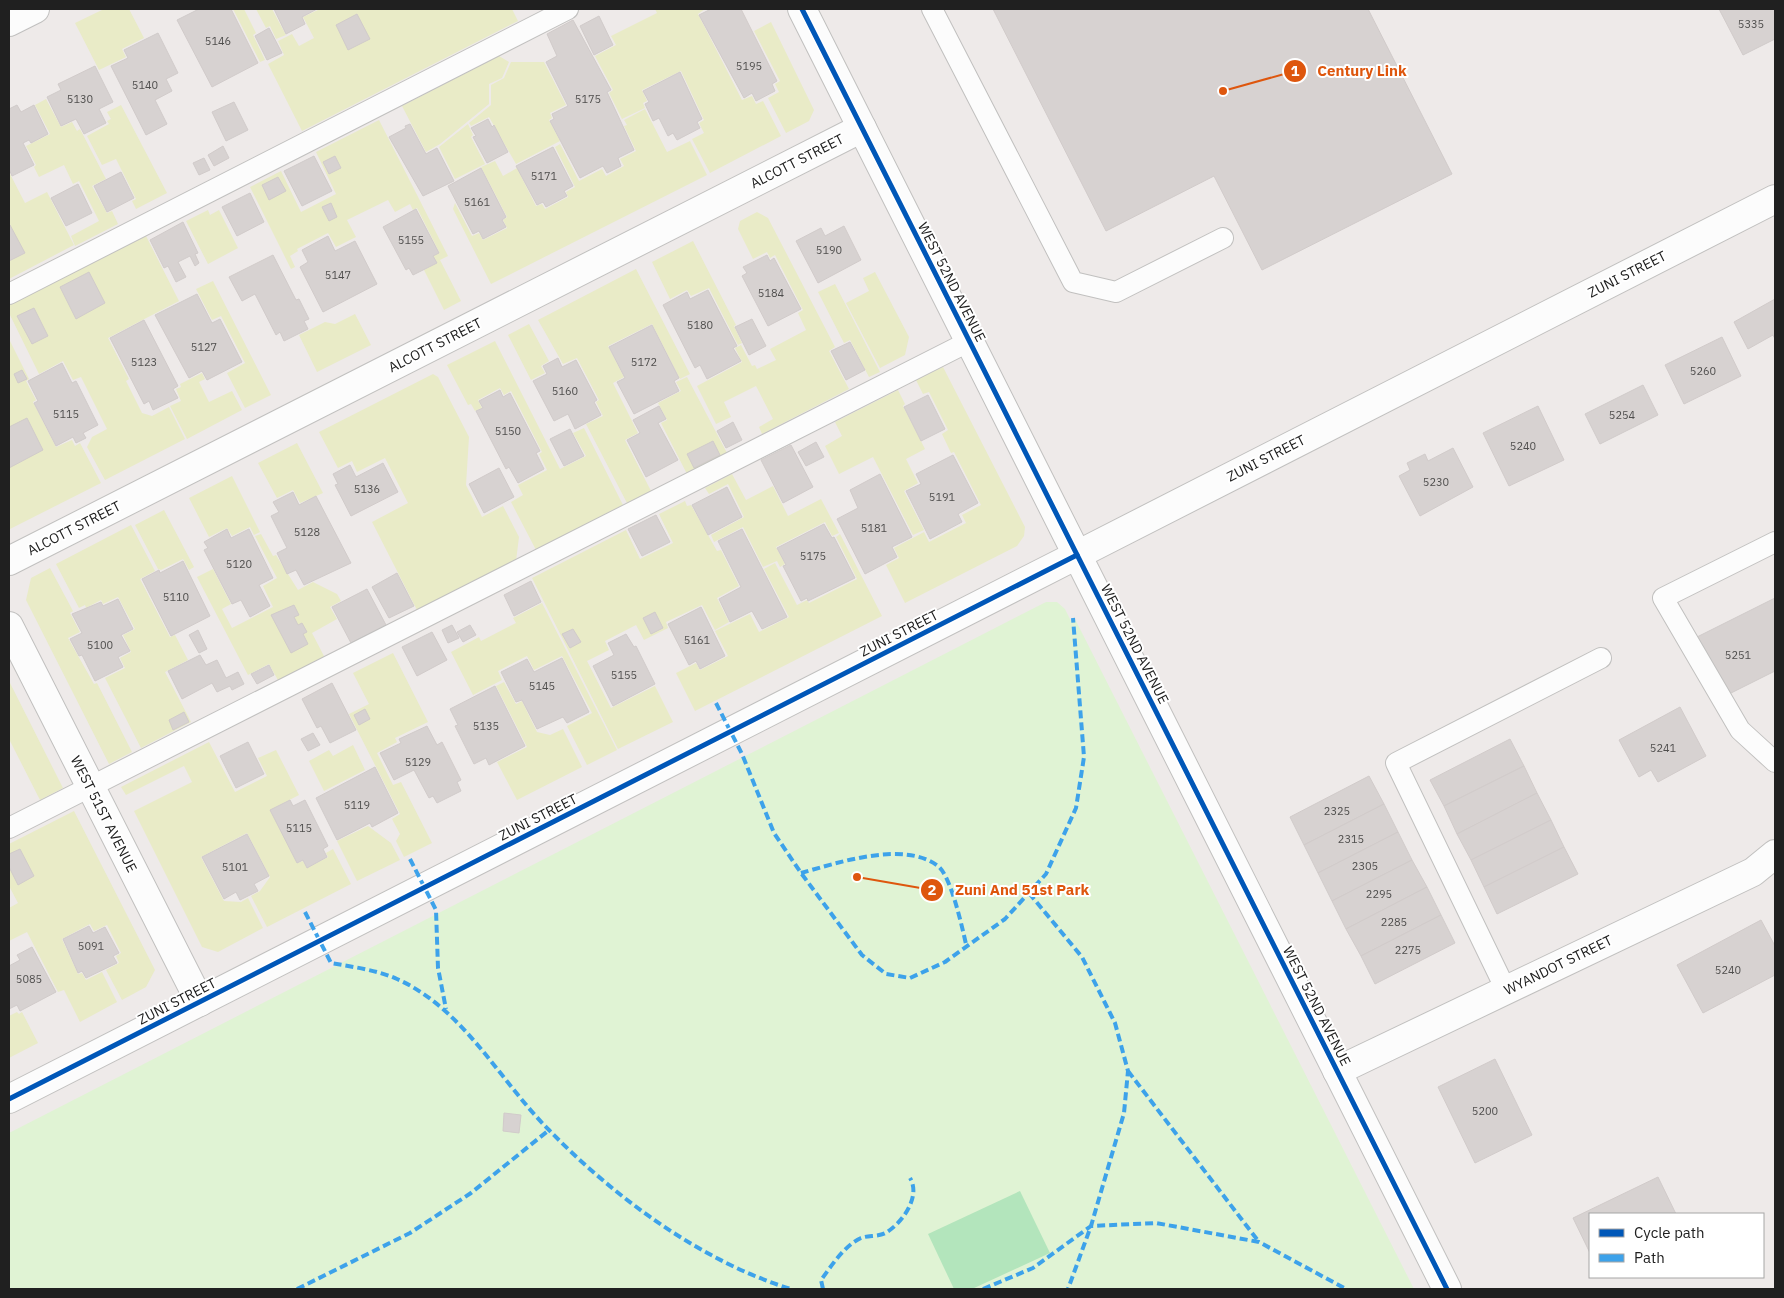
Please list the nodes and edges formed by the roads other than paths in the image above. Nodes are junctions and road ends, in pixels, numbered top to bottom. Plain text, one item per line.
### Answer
1 (35, 9) edge
2 (568, 9) edge
3 (802, 9) edge
4 (932, 9) edge
5 (9, 22) edge
6 (862, 128) junction
7 (1775, 199) edge
8 (1223, 238) dead end
9 (9, 294) edge
10 (970, 341) junction
11 (1775, 542) edge
12 (1077, 555) junction
13 (9, 561) edge
14 (9, 626) edge
15 (1601, 658) dead end
16 (1775, 762) edge
17 (90, 786) junction
18 (9, 828) edge
19 (1775, 854) edge
20 (1506, 990) junction
21 (200, 1002) junction
22 (1337, 1071) junction
23 (9, 1099) edge
24 (1447, 1289) edge

1 - 5 street
2 - 9 lane
3 - 6 street, WEST 52ND AVENUE
4 - 8 lane
6 - 10 street, WEST 52ND AVENUE
6 - 13 street, ALCOTT STREET
7 - 12 street, ZUNI STREET
10 - 12 street, WEST 52ND AVENUE
10 - 17 lane
11 - 16 lane
12 - 21 street, ZUNI STREET
12 - 22 street, WEST 52ND AVENUE
14 - 17 street, WEST 51ST AVENUE
15 - 20 lane
17 - 18 lane
17 - 21 street, WEST 51ST AVENUE
19 - 20 street, WYANDOT STREET
20 - 22 street, WYANDOT STREET
21 - 23 street, ZUNI STREET
22 - 24 street, WEST 52ND AVENUE

